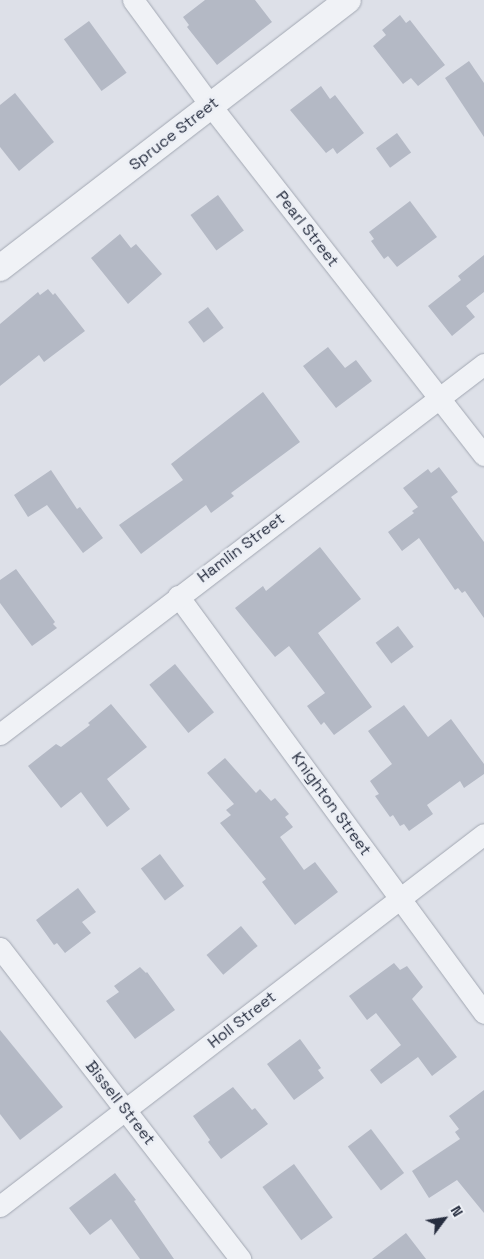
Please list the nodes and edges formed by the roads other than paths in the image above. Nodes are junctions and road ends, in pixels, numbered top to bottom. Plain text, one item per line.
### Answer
1 (134, 0) edge
2 (348, 0) edge
3 (211, 106) junction
4 (0, 268) edge
5 (484, 364) edge
6 (440, 398) junction
7 (484, 455) edge
8 (178, 596) junction
9 (0, 734) edge
10 (484, 834) edge
11 (400, 898) junction
12 (0, 948) edge
13 (484, 1013) edge
14 (125, 1110) junction
15 (0, 1206) edge
16 (240, 1259) edge

1 - 3 street, Pearl Street
2 - 3 street, Spruce Street
3 - 4 street, Spruce Street
3 - 6 street, Pearl Street
5 - 6 street, Hamlin Street
6 - 7 street, Pearl Street
6 - 8 street, Hamlin Street
8 - 9 street, Hamlin Street
8 - 11 street, Knighton Street
10 - 11 street, Holl Street
11 - 13 street, Knighton Street
11 - 14 street, Holl Street
12 - 14 street, Bissell Street
14 - 15 street, Holl Street
14 - 16 street, Bissell Street

